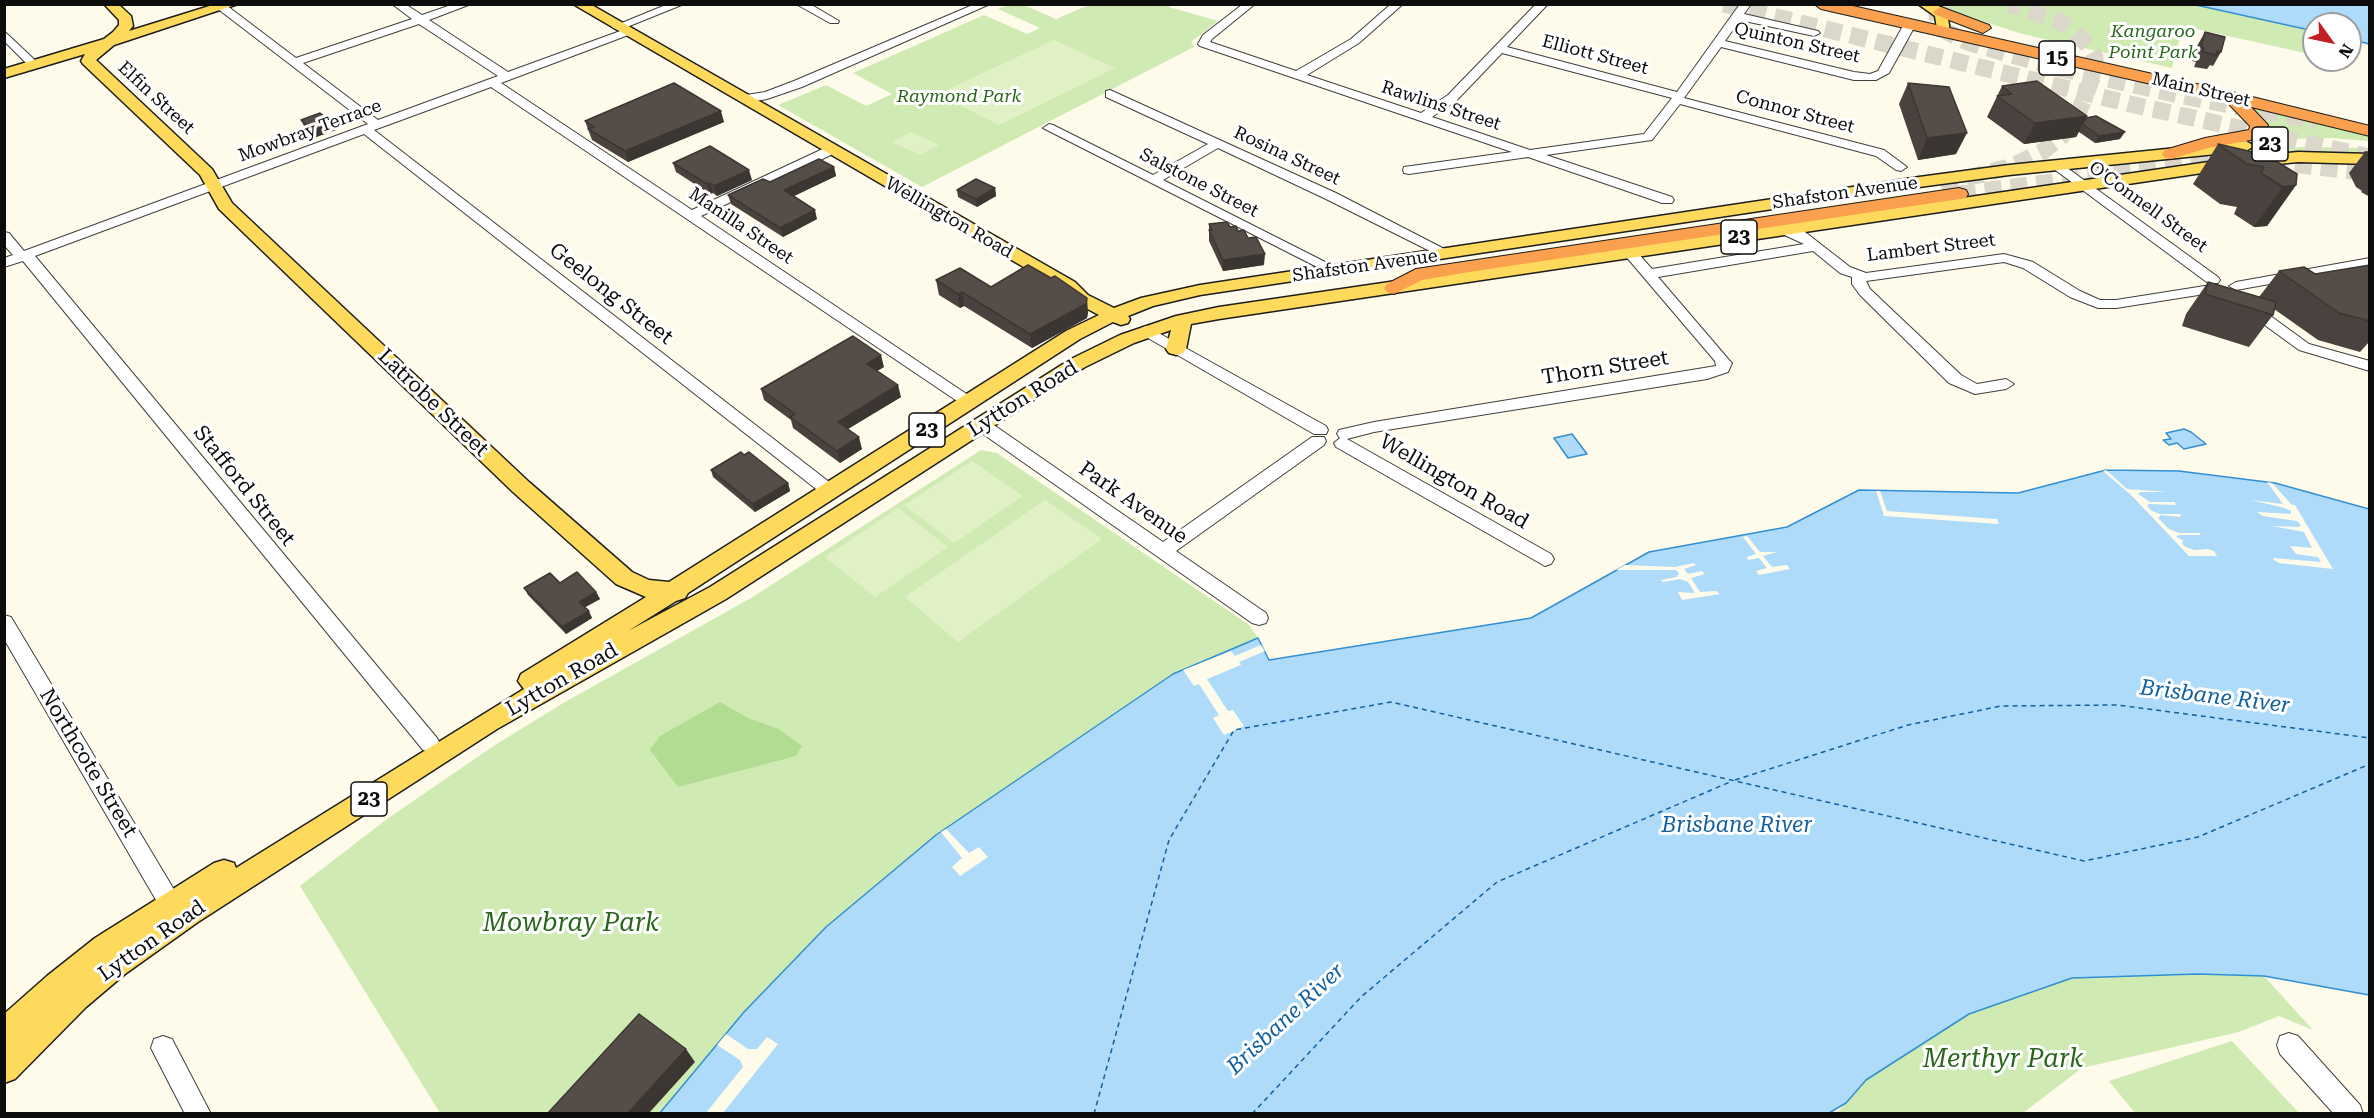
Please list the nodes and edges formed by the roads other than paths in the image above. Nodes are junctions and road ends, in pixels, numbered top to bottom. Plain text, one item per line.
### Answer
1 (110, 4) edge
2 (397, 4) edge
3 (466, 4) edge
4 (679, 4) edge
5 (801, 4) edge
6 (985, 4) edge
7 (1250, 4) edge
8 (1398, 4) edge
9 (1543, 4) edge
10 (1746, 4) edge
11 (1821, 4) edge
12 (1850, 4) edge
13 (1911, 4) edge
14 (1924, 4) edge
15 (582, 5) edge
16 (227, 6) edge
17 (122, 15) junction
18 (1738, 16) junction
19 (420, 20) junction
20 (834, 21) dead end
21 (168, 24) junction
22 (1910, 24) junction
23 (1937, 24) junction
24 (622, 29) junction
25 (1814, 33) dead end
26 (4, 34) edge
27 (108, 43) junction
28 (1718, 43) junction
29 (1500, 49) junction
30 (295, 62) junction
31 (34, 65) junction
32 (4, 74) edge
33 (1296, 76) junction
34 (507, 77) junction
35 (492, 82) junction
36 (798, 84) junction
37 (1110, 94) dead end
38 (2232, 97) junction
39 (1678, 98) junction
40 (744, 99) junction
41 (763, 110) junction
42 (1422, 118) junction
43 (2370, 122) edge
44 (371, 127) junction
45 (1049, 128) dead end
46 (2370, 131) edge
47 (1218, 143) junction
48 (2370, 144) edge
49 (831, 150) junction
50 (1529, 154) junction
51 (2171, 154) junction
52 (2370, 159) edge
53 (2059, 166) junction
54 (1901, 167) dead end
55 (1409, 170) dead end
56 (1154, 180) junction
57 (215, 185) junction
58 (2084, 185) junction
59 (1667, 200) dead end
60 (692, 215) junction
61 (1785, 230) junction
62 (1600, 232) junction
63 (4, 236) edge
64 (1816, 246) junction
65 (1630, 253) junction
66 (1447, 254) junction
67 (24, 256) junction
68 (2370, 262) edge
69 (4, 263) edge
70 (1334, 270) junction
71 (1650, 274) junction
72 (1859, 276) junction
73 (2212, 285) junction
74 (1069, 286) junction
75 (1394, 288) junction
76 (2235, 291) junction
77 (1147, 302) junction
78 (1113, 315) junction
79 (1184, 320) junction
80 (1146, 332) junction
81 (1176, 348) junction
82 (2370, 366) edge
83 (2006, 384) dead end
84 (969, 401) junction
85 (982, 425) junction
86 (1319, 435) junction
87 (1344, 439) junction
88 (831, 492) junction
89 (1163, 551) junction
90 (1545, 559) dead end
91 (760, 567) junction
92 (672, 592) junction
93 (1258, 618) dead end
94 (4, 622) edge
95 (430, 744) junction
96 (171, 905) junction
97 (4, 1034) edge
98 (2289, 1045) dead end
99 (163, 1048) dead end
100 (4, 1068) edge
101 (199, 1113) edge
102 (2351, 1113) edge

1 - 17 main road
2 - 19 street
3 - 19 street
4 - 24 street, Mowbray Terrace
5 - 20 street
6 - 36 street
7 - 33 street, Rawlins Street
8 - 33 street
9 - 29 street
10 - 18 street
11 - 22 highway, Main Street / 15
12 - 23 highway, Main Street / 15
13 - 23 main road
14 - 23 main road
15 - 24 main road, Wellington Road
16 - 21 main road
16 - 30 street, Geelong Street
17 - 21 main road
17 - 27 main road
18 - 25 street
18 - 28 street
19 - 30 street
19 - 34 street
21 - 27 main road
22 - 23 highway, Main Street / 15
22 - 28 street, Quinton Street
23 - 38 highway, Main Street / 15
23 - 43 highway, Main Street / 15
24 - 34 street, Mowbray Terrace
24 - 40 main road, Wellington Road
26 - 31 street
27 - 31 main road
27 - 57 main road, Elfin Street
28 - 39 street
29 - 39 street, Elliott Street
29 - 42 street
30 - 44 street, Geelong Street
31 - 32 main road
33 - 42 street, Rawlins Street
34 - 35 street, Mowbray Terrace
35 - 44 street, Mowbray Terrace
35 - 60 street, Manilla Street
36 - 40 street
36 - 41 street
37 - 47 street, Rosina Street
38 - 46 highway, Main Street / 15
38 - 51 highway
39 - 50 street
39 - 54 street, Connor Street
40 - 41 main road, Wellington Road
41 - 49 main road, Wellington Road
42 - 50 street, Rawlins Street
44 - 57 street, Mowbray Terrace
44 - 88 street, Geelong Street
45 - 56 street, Salstone Street
47 - 56 street
47 - 66 street, Rosina Street
48 - 51 main road, Shafston Avenue / 23
49 - 60 street
49 - 74 main road, Wellington Road
50 - 55 street
50 - 59 street, Rawlins Street
51 - 53 main road, Shafston Avenue / 23
52 - 58 main road, Shafston Avenue / 23
53 - 58 street, O'Connell Street
53 - 62 main road, Shafston Avenue / 23
56 - 70 street, Salstone Street
57 - 67 street, Mowbray Terrace
57 - 92 main road, Latrobe Street
58 - 61 main road, Shafston Avenue / 23
58 - 73 street, O'Connell Street
60 - 84 street, Manilla Street
61 - 64 street
61 - 65 main road, Shafston Avenue / 23
62 - 66 main road, Shafston Avenue / 23
62 - 75 highway
63 - 67 street, Stafford Street
64 - 71 street
64 - 72 street
65 - 71 street, Thorn Street
65 - 75 main road, Shafston Avenue / 23
66 - 70 main road, Shafston Avenue / 23
67 - 69 street, Mowbray Terrace
67 - 95 street, Stafford Street
68 - 76 street
70 - 77 main road, Shafston Avenue / 23
71 - 87 street, Thorn Street
72 - 73 street, Lambert Street
72 - 83 street
73 - 76 street
74 - 77 main road
74 - 78 main road, Wellington Road
75 - 79 main road, Shafston Avenue / 23
76 - 82 street
77 - 78 main road, Shafston Avenue / 23
78 - 80 main road, Wellington Road
78 - 84 main road, Lytton Road / 23
79 - 80 main road, Shafston Avenue / 23
79 - 81 main road
80 - 81 street, Wellington Road
80 - 85 main road, Lytton Road / 23
81 - 86 street, Wellington Road
84 - 88 main road, Lytton Road / 23
85 - 89 street, Park Avenue
85 - 91 main road, Lytton Road / 23
86 - 87 street
86 - 89 street
87 - 90 street, Wellington Road
88 - 92 main road, Lytton Road / 23
89 - 93 street, Park Avenue
91 - 92 main road
91 - 100 main road, Lytton Road / 23
92 - 95 main road, Lytton Road / 23
94 - 96 street, Northcote Street
95 - 96 main road, Lytton Road / 23
96 - 97 main road, Lytton Road / 23
98 - 102 street
99 - 101 street

